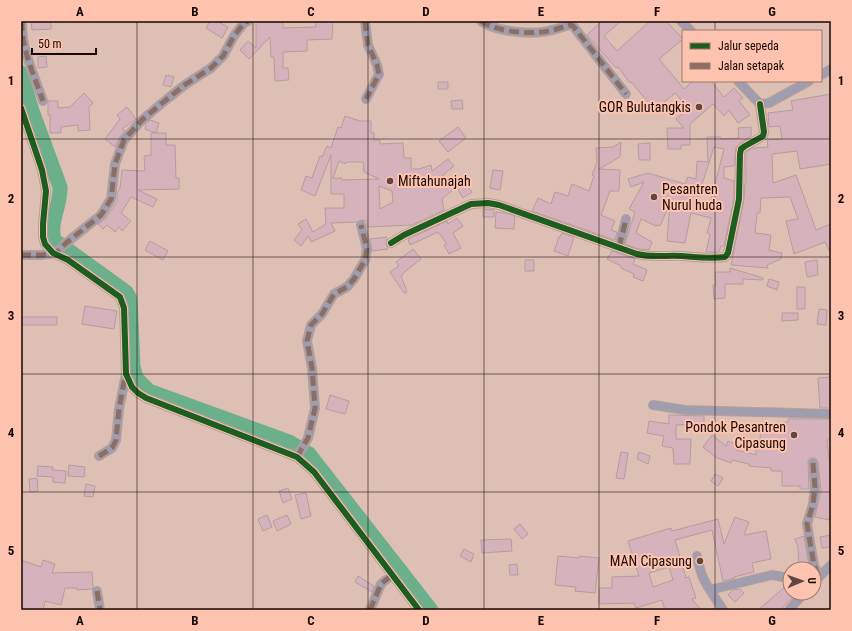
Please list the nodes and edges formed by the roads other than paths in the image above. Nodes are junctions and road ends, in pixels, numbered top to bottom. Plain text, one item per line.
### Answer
1 (22, 21) edge
2 (248, 21) edge
3 (365, 21) edge
4 (480, 21) edge
5 (681, 21) edge
6 (690, 30) edge
7 (831, 69) edge
8 (822, 74) edge
9 (739, 82) edge
10 (807, 82) edge
11 (626, 94) dead end
12 (366, 99) dead end
13 (43, 101) dead end
14 (765, 104) junction
15 (21, 108) edge
16 (626, 219) dead end
17 (361, 225) dead end
18 (391, 243) dead end
19 (619, 247) junction
20 (55, 252) junction
21 (21, 255) edge
22 (126, 374) junction
23 (653, 405) dead end
24 (831, 414) edge
25 (99, 456) dead end
26 (298, 456) junction
27 (813, 462) dead end
28 (697, 556) dead end
29 (813, 561) edge
30 (831, 565) edge
31 (822, 574) edge
32 (392, 575) junction
33 (782, 577) edge
34 (710, 590) junction
35 (97, 591) dead end
36 (797, 601) edge
37 (100, 610) edge
38 (370, 610) edge
39 (419, 610) edge
40 (724, 610) edge
41 (789, 610) edge

1 - 13 street
2 - 20 street
3 - 12 street
4 - 11 street
5 - 6 street
7 - 8 street
9 - 14 street
10 - 14 street
14 - 19 street
15 - 20 street
16 - 19 street
17 - 26 street
18 - 19 street
20 - 21 street
20 - 22 street
22 - 25 street
22 - 26 street
23 - 24 street
26 - 32 street
27 - 29 street
28 - 34 street
30 - 31 street
32 - 38 street
32 - 39 street
33 - 34 street
34 - 40 street
35 - 37 street
36 - 41 street

